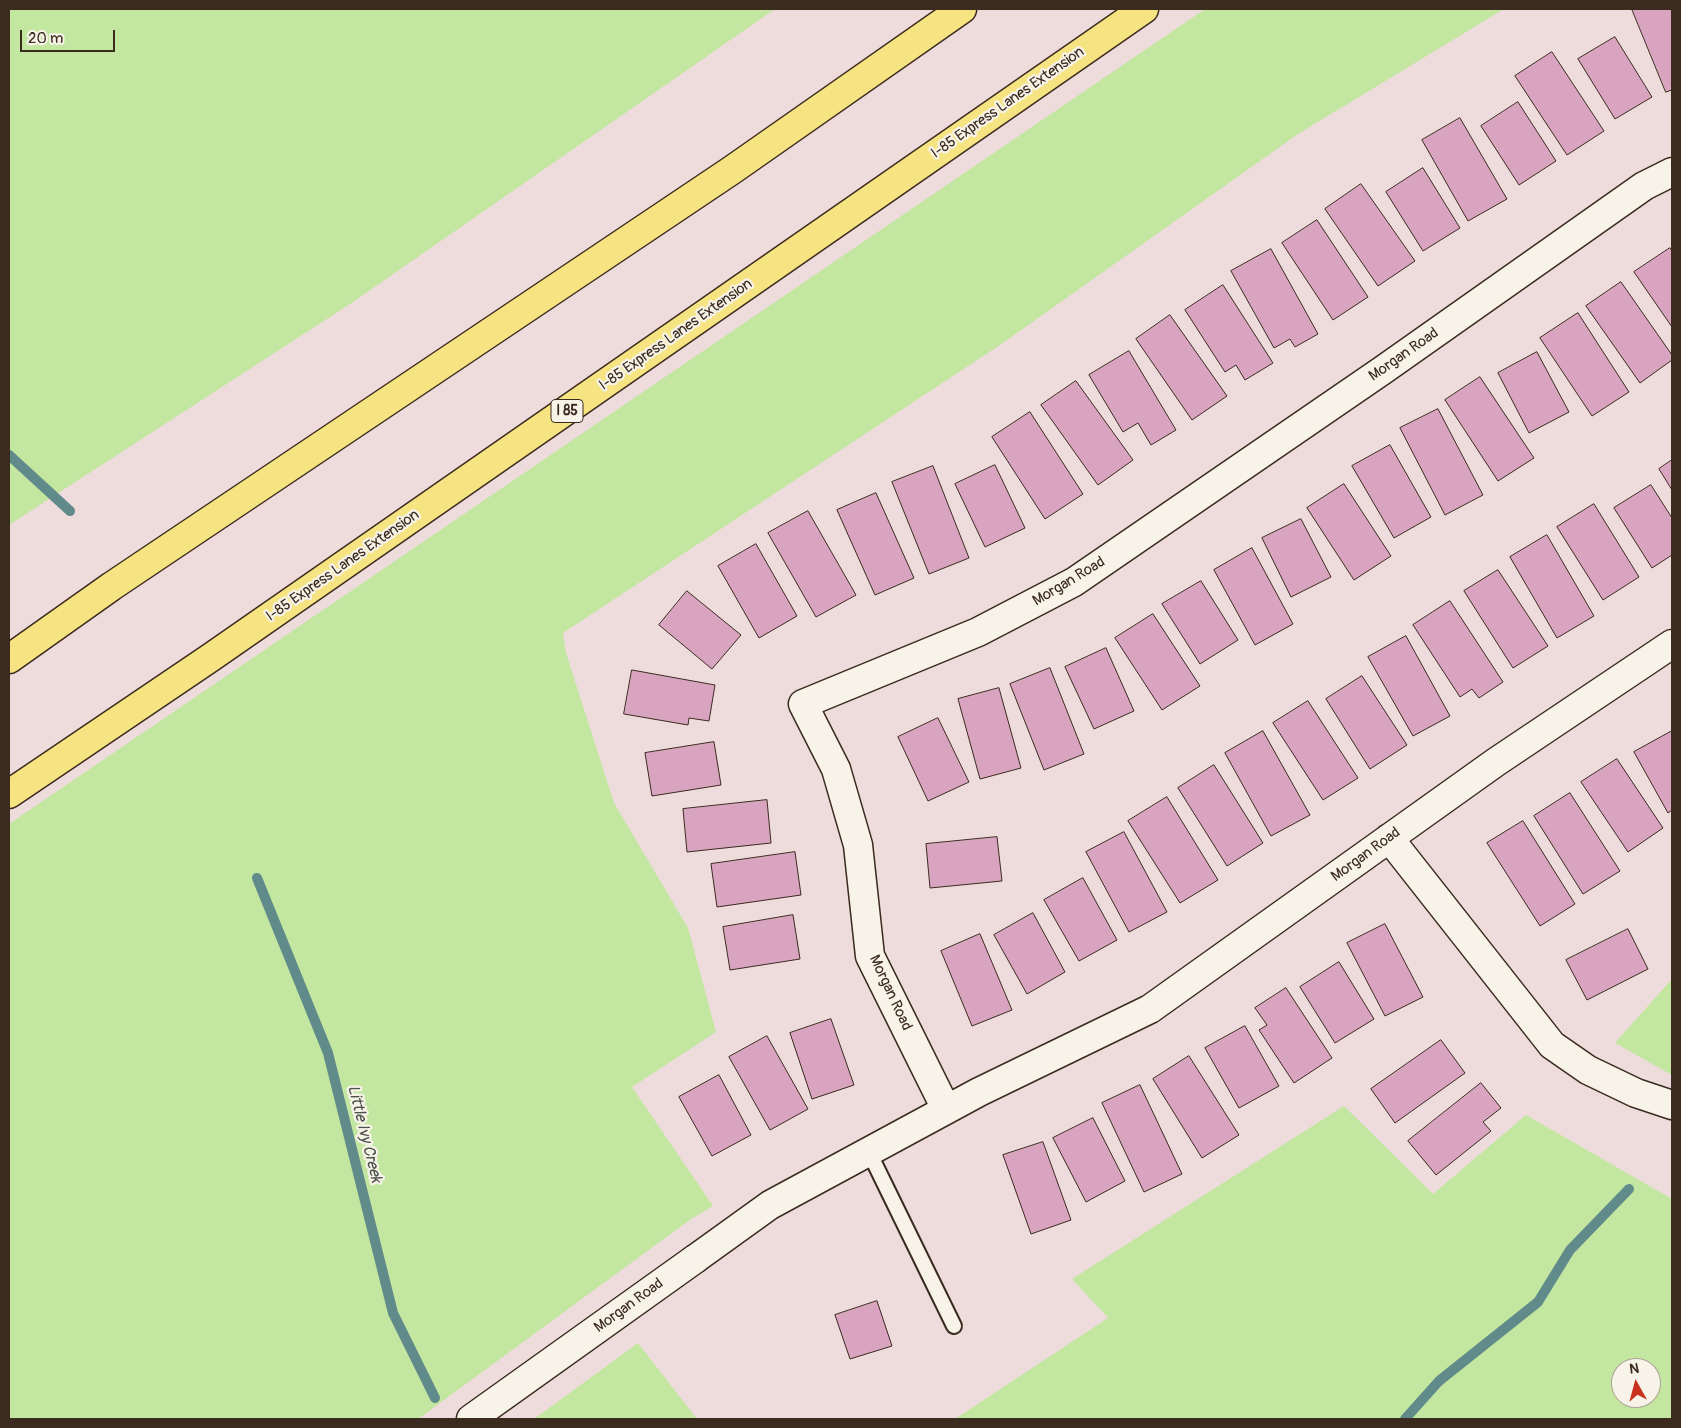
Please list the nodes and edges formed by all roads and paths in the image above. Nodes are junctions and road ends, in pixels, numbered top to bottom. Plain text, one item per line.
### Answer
1 (962, 9) edge
2 (1144, 9) edge
3 (1672, 172) edge
4 (1672, 644) edge
5 (9, 659) edge
6 (9, 794) edge
7 (1389, 838) junction
8 (1672, 1105) edge
9 (946, 1110) junction
10 (869, 1152) junction
11 (954, 1326) dead end
12 (471, 1419) edge

1 - 5 highway
2 - 6 highway, I-85 Express Lanes Extension / I 85
3 - 9 street, Morgan Road
4 - 7 street, Morgan Road
7 - 8 street
7 - 9 street, Morgan Road
9 - 10 street, Morgan Road
10 - 11 lane
10 - 12 street, Morgan Road

